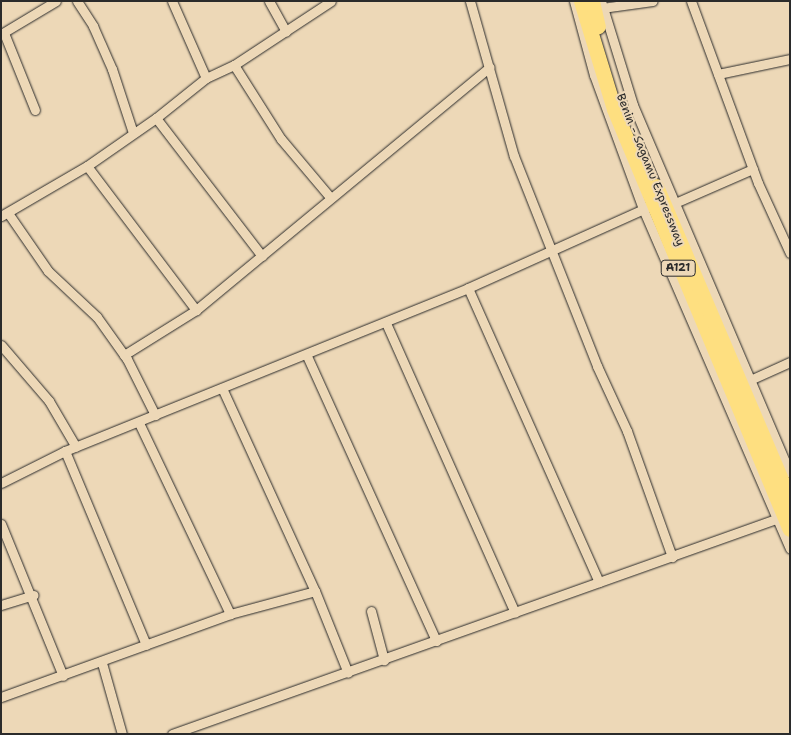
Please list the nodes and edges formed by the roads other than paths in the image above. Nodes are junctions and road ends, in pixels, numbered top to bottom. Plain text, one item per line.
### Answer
1 (56, 1) edge
2 (77, 1) edge
3 (172, 1) edge
4 (269, 1) edge
5 (331, 1) edge
6 (470, 1) edge
7 (574, 1) edge
8 (581, 1) edge
9 (652, 1) edge
10 (691, 1) edge
11 (598, 4) edge
12 (286, 32) junction
13 (3, 34) edge
14 (790, 58) edge
15 (234, 65) junction
16 (490, 67) junction
17 (718, 74) junction
18 (206, 78) junction
19 (35, 110) dead end
20 (156, 118) junction
21 (626, 126) junction
22 (133, 132) junction
23 (87, 166) junction
24 (752, 169) junction
25 (330, 197) junction
26 (675, 203) junction
27 (648, 207) junction
28 (5, 214) edge
29 (550, 250) junction
30 (790, 253) edge
31 (262, 256) junction
32 (468, 288) junction
33 (196, 310) junction
34 (386, 323) junction
35 (1, 345) edge
36 (124, 355) junction
37 (307, 356) junction
38 (790, 362) edge
39 (750, 380) junction
40 (222, 388) junction
41 (155, 415) junction
42 (139, 423) junction
43 (76, 447) junction
44 (66, 451) junction
45 (790, 472) edge
46 (1, 484) edge
47 (790, 500) edge
48 (776, 519) junction
49 (1, 524) edge
50 (790, 529) edge
51 (790, 549) edge
52 (672, 557) junction
53 (599, 582) junction
54 (315, 591) junction
55 (32, 595) junction
56 (1, 606) edge
57 (371, 611) dead end
58 (515, 613) junction
59 (230, 614) junction
60 (436, 641) junction
61 (146, 645) junction
62 (384, 660) junction
63 (102, 663) junction
64 (348, 673) junction
65 (63, 676) junction
66 (1, 697) edge
67 (122, 734) edge
68 (172, 734) edge

1 - 13 street
2 - 22 street
3 - 18 street
4 - 12 street
5 - 12 street
6 - 16 street
7 - 27 street
8 - 21 highway, A121
9 - 11 street
10 - 17 street
11 - 21 highway, Benin - Sagamu Expressway / A121
11 - 26 street
12 - 15 street
13 - 19 street
14 - 17 street
15 - 18 street
15 - 25 street
16 - 25 street
16 - 29 street
17 - 24 street
18 - 20 street
20 - 22 street
20 - 31 street
21 - 27 highway, A121
21 - 47 highway, Benin - Sagamu Expressway / A121
22 - 23 street
23 - 28 street
23 - 33 street
24 - 26 street
24 - 30 street
25 - 31 street
26 - 39 street
27 - 29 street
27 - 48 street
27 - 50 highway, A121
28 - 36 street
29 - 32 street
29 - 52 street
31 - 33 street
32 - 34 street
32 - 53 street
33 - 36 street
34 - 37 street
34 - 58 street
35 - 43 street
36 - 41 street
37 - 40 street
37 - 60 street
38 - 39 street
39 - 45 street
40 - 41 street
40 - 54 street
41 - 42 street
42 - 43 street
42 - 59 street
43 - 44 street
44 - 46 street
44 - 61 street
48 - 51 street
48 - 52 street
49 - 55 street
52 - 53 street
53 - 58 street
54 - 59 street
54 - 64 street
55 - 56 street
55 - 65 street
57 - 62 street
58 - 60 street
59 - 61 street
60 - 62 street
61 - 63 street
62 - 64 street
63 - 65 street
63 - 67 street
64 - 68 street
65 - 66 street

